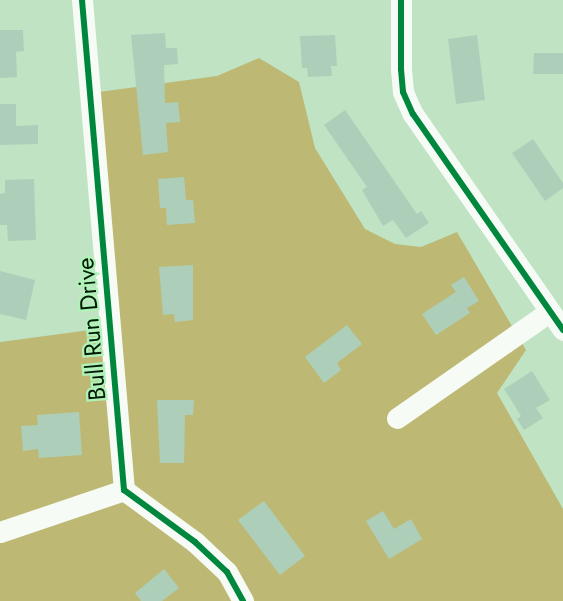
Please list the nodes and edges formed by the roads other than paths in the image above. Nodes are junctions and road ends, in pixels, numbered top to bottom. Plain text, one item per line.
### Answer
1 (82, 0) edge
2 (402, 0) edge
3 (549, 312) junction
4 (563, 330) edge
5 (397, 418) dead end
6 (124, 490) junction
7 (0, 532) edge
8 (243, 601) edge

1 - 6 street, Bull Run Drive
2 - 3 street
3 - 4 street
3 - 5 street
6 - 7 street
6 - 8 street

